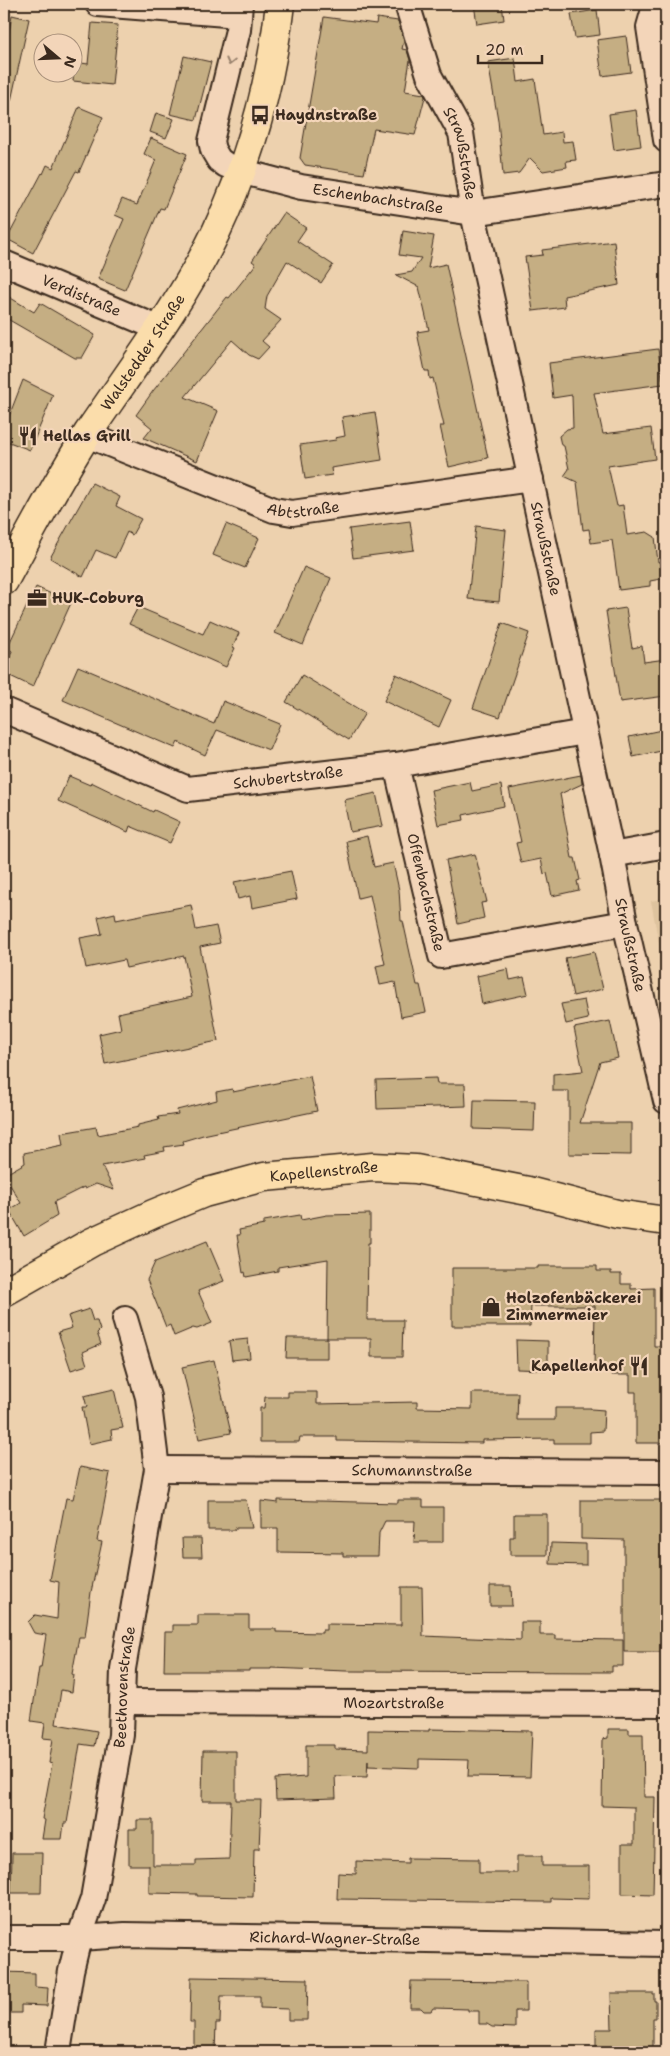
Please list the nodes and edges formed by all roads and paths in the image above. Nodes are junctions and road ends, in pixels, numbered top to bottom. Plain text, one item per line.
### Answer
1 (98, 4) edge
2 (280, 4) edge
3 (406, 4) edge
4 (666, 6) edge
5 (240, 9) edge
6 (666, 140) edge
7 (240, 171) junction
8 (666, 184) edge
9 (474, 212) junction
10 (4, 263) edge
11 (158, 328) junction
12 (87, 435) junction
13 (531, 479) junction
14 (4, 581) edge
15 (4, 710) edge
16 (585, 732) junction
17 (396, 765) junction
18 (666, 845) edge
19 (612, 854) junction
20 (625, 922) junction
21 (666, 1101) edge
22 (666, 1221) edge
23 (4, 1292) edge
24 (125, 1319) dead end
25 (157, 1469) junction
26 (666, 1472) edge
27 (123, 1702) junction
28 (666, 1704) edge
29 (4, 1938) edge
30 (79, 1938) junction
31 (666, 1944) edge
32 (58, 2052) edge

1 - 5 street
2 - 7 main road, Walstedder Straße
3 - 9 street, Straußstraße
4 - 6 street
5 -> 7 street
7 - 9 street, Eschenbachstraße
7 - 11 main road, Walstedder Straße
8 - 9 street, Eschenbachstraße
9 - 13 street, Straußstraße
10 - 11 street, Verdistraße
11 - 12 main road, Walstedder Straße
12 - 13 street, Abtstraße
12 - 14 main road, Walstedder Straße
13 - 16 street, Straußstraße
15 - 17 street, Schubertstraße
16 - 17 street, Schubertstraße
16 - 19 street, Straußstraße
17 - 20 street, Offenbachstraße
18 - 19 street
19 - 20 street, Straußstraße
20 - 21 street, Straußstraße
22 - 23 main road, Kapellenstraße
24 - 25 street, Beethovenstraße
25 - 26 street, Schumannstraße
25 - 27 street, Beethovenstraße
27 - 28 street, Mozartstraße
27 - 30 street, Beethovenstraße
29 - 30 street, Richard-Wagner-Straße
30 - 31 street, Richard-Wagner-Straße
30 - 32 street, Beethovenstraße

